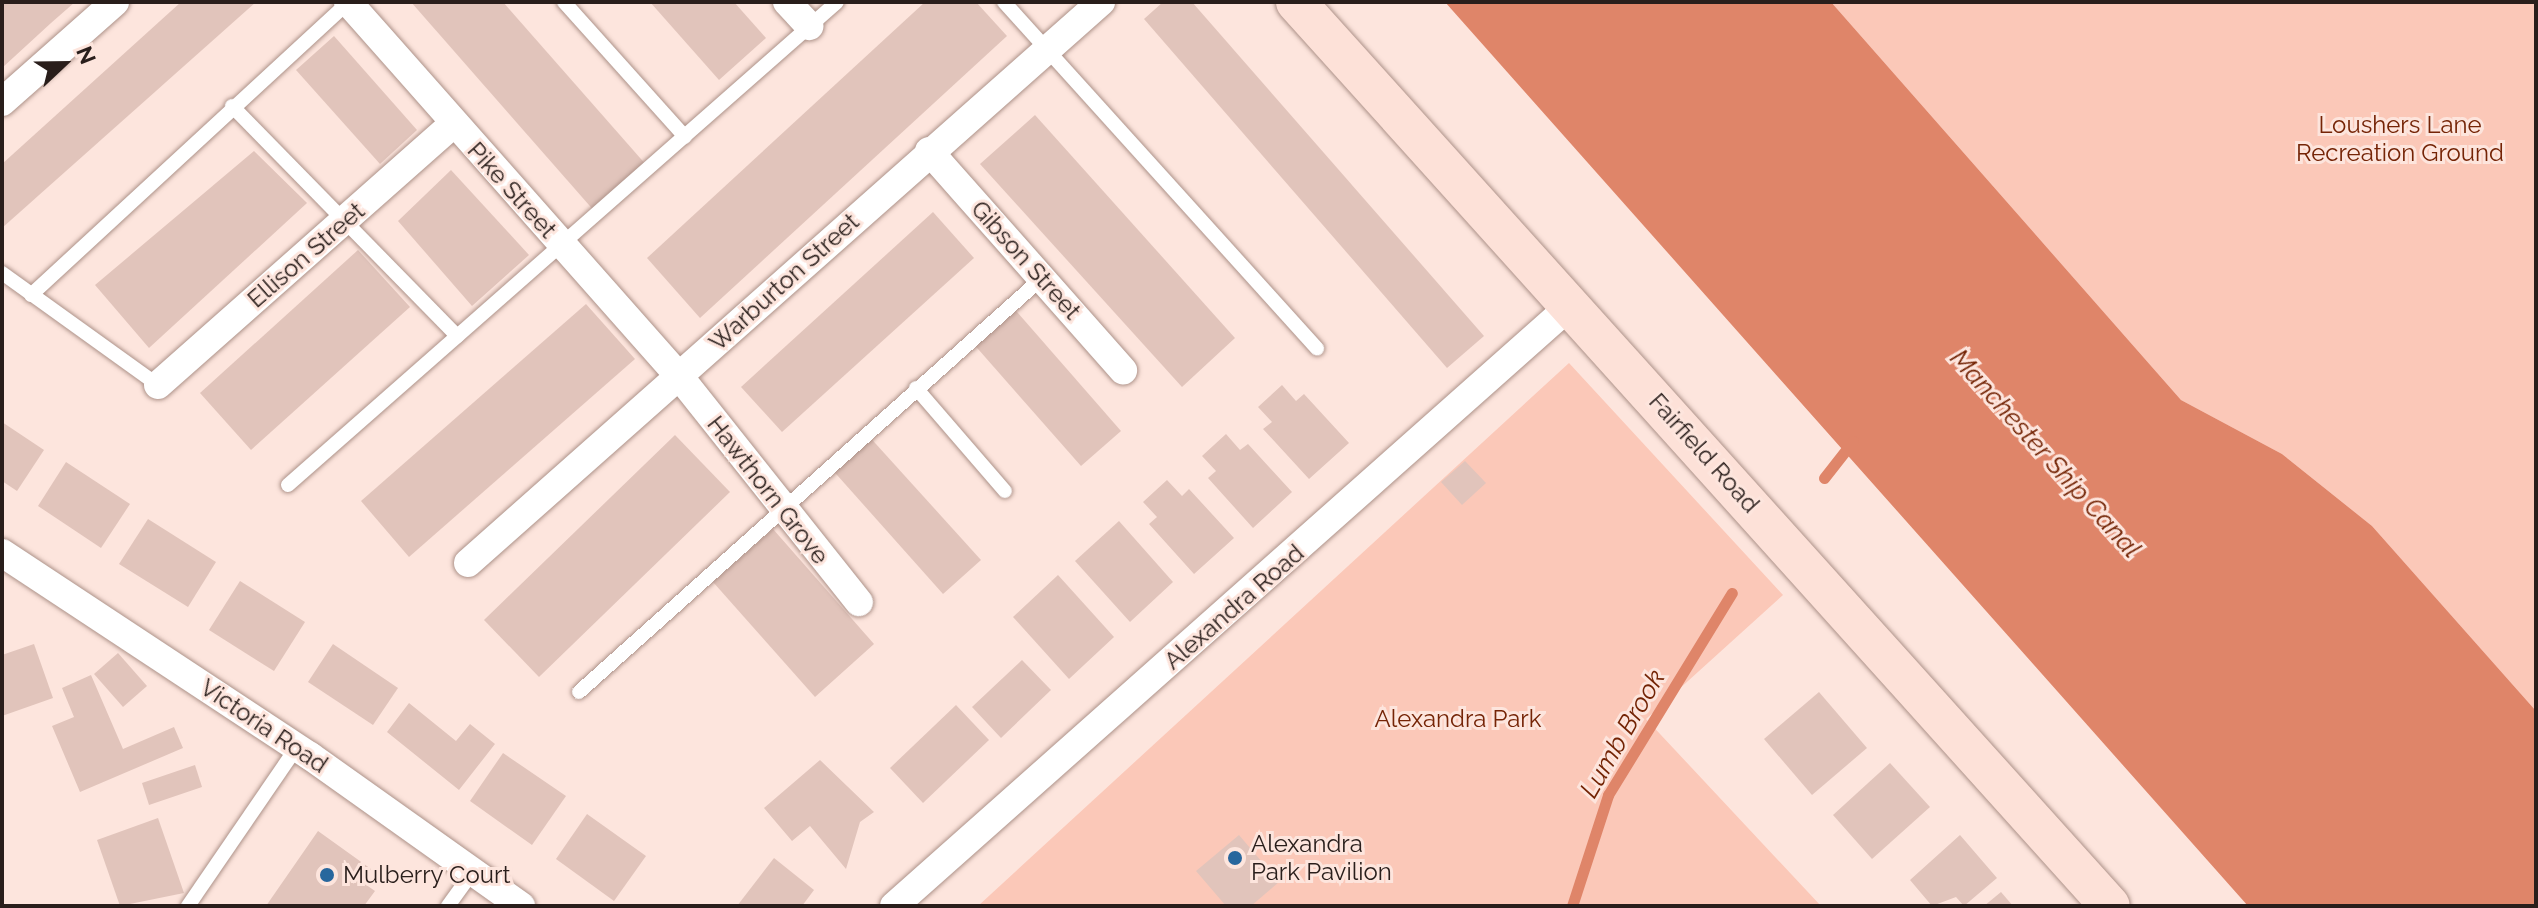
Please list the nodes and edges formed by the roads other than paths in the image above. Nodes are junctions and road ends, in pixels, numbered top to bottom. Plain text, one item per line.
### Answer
1 (115, 2) edge
2 (348, 2) edge
3 (564, 2) edge
4 (787, 2) edge
5 (837, 2) edge
6 (1004, 2) edge
7 (1101, 2) edge
8 (1296, 2) edge
9 (809, 26) junction
10 (1048, 47) junction
11 (2, 102) edge
12 (232, 106) junction
13 (453, 124) junction
14 (685, 137) junction
15 (929, 151) junction
16 (344, 222) junction
17 (563, 246) junction
18 (2, 273) edge
19 (1042, 278) junction
20 (31, 295) junction
21 (1571, 305) junction
22 (457, 336) junction
23 (1317, 348) dead end
24 (1123, 370) dead end
25 (679, 376) junction
26 (158, 385) joint
27 (916, 388) junction
28 (288, 485) dead end
29 (1005, 491) dead end
30 (778, 508) junction
31 (2, 553) edge
32 (468, 563) dead end
33 (859, 602) dead end
34 (579, 692) dead end
35 (297, 747) junction
36 (474, 870) junction
37 (188, 906) edge
38 (448, 906) edge
39 (521, 906) edge
40 (894, 906) edge
41 (2110, 906) edge

1 - 11 street
2 - 12 lane
2 - 13 street, Pike Street
3 - 14 lane
4 - 9 street
5 - 9 lane
6 - 10 lane
7 - 10 street, Warburton Street
8 - 21 main road, Fairfield Road
9 - 14 lane
10 - 15 street, Warburton Street
10 - 23 lane
12 - 16 lane
12 - 20 lane
13 - 16 street, Ellison Street
13 - 17 street, Pike Street
14 - 17 lane
15 - 19 street, Gibson Street
15 - 25 street, Warburton Street
16 - 22 lane
16 - 26 street, Ellison Street
17 - 22 lane
17 - 25 street, Pike Street
18 - 20 lane
19 - 24 street, Gibson Street
19 - 27 lane
20 - 26 lane
21 - 40 street, Alexandra Road
21 - 41 main road, Fairfield Road
22 - 28 lane
25 - 30 street, Hawthorn Grove
25 - 32 street, Warburton Street
27 - 29 lane
27 - 30 lane
30 - 33 street, Hawthorn Grove
30 - 34 lane
31 - 35 street, Victoria Road
35 - 36 street, Victoria Road
35 - 37 lane
36 - 38 lane
36 - 39 street, Victoria Road

